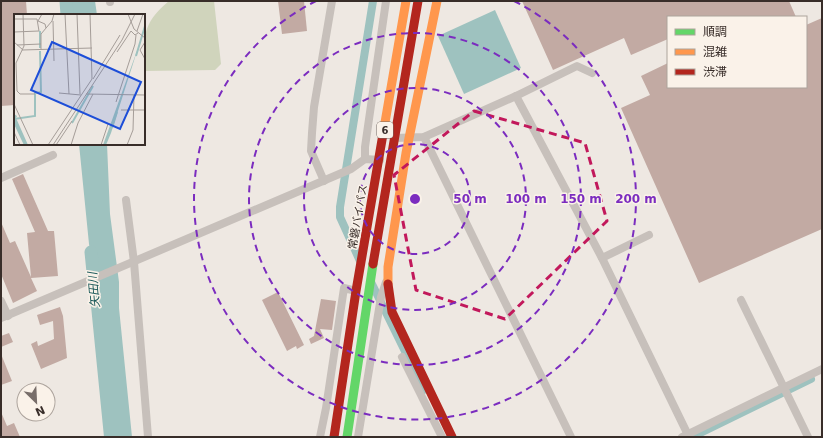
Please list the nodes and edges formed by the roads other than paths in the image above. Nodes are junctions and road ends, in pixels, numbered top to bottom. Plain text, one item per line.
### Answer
1 (332, 1) edge
2 (386, 1) edge
3 (406, 1) edge
4 (418, 1) edge
5 (437, 1) edge
6 (592, 73) dead end
7 (516, 96) junction
8 (410, 137) junction
9 (424, 137) junction
10 (395, 138) junction
11 (53, 155) dead end
12 (365, 159) junction
13 (380, 160) junction
14 (1, 178) edge
15 (324, 181) junction
16 (126, 200) dead end
17 (649, 235) dead end
18 (602, 258) junction
19 (133, 263) junction
20 (387, 278) junction
21 (356, 291) junction
22 (1, 300) edge
23 (741, 300) dead end
24 (4, 317) edge
25 (402, 357) dead end
26 (822, 368) edge
27 (784, 387) junction
28 (686, 436) edge
29 (148, 437) edge
30 (320, 437) edge
31 (334, 437) edge
32 (347, 437) edge
33 (358, 437) edge
34 (442, 437) edge
35 (452, 437) edge
36 (571, 437) edge
37 (808, 437) edge

1 - 15 street
2 - 12 street
3 - 13 main road, 常磐バイパス / 6
4 - 10 main road, 6
5 - 8 main road
6 - 7 street
7 - 9 street
7 - 18 street
8 - 9 street
8 - 10 street
8 - 20 main road
9 - 36 street
10 - 32 main road, 6
11 - 14 street
12 - 13 street
12 - 15 street
13 - 21 main road, 常磐バイパス / 6
15 - 19 street
16 - 19 street
17 - 18 street
18 - 28 street
19 - 24 street
19 - 29 street
20 - 33 street
20 - 35 main road
21 - 30 street
21 - 31 main road, 常磐バイパス / 6
22 - 24 street
23 - 27 street
25 - 34 street
26 - 27 street
27 - 28 street
27 - 37 street

